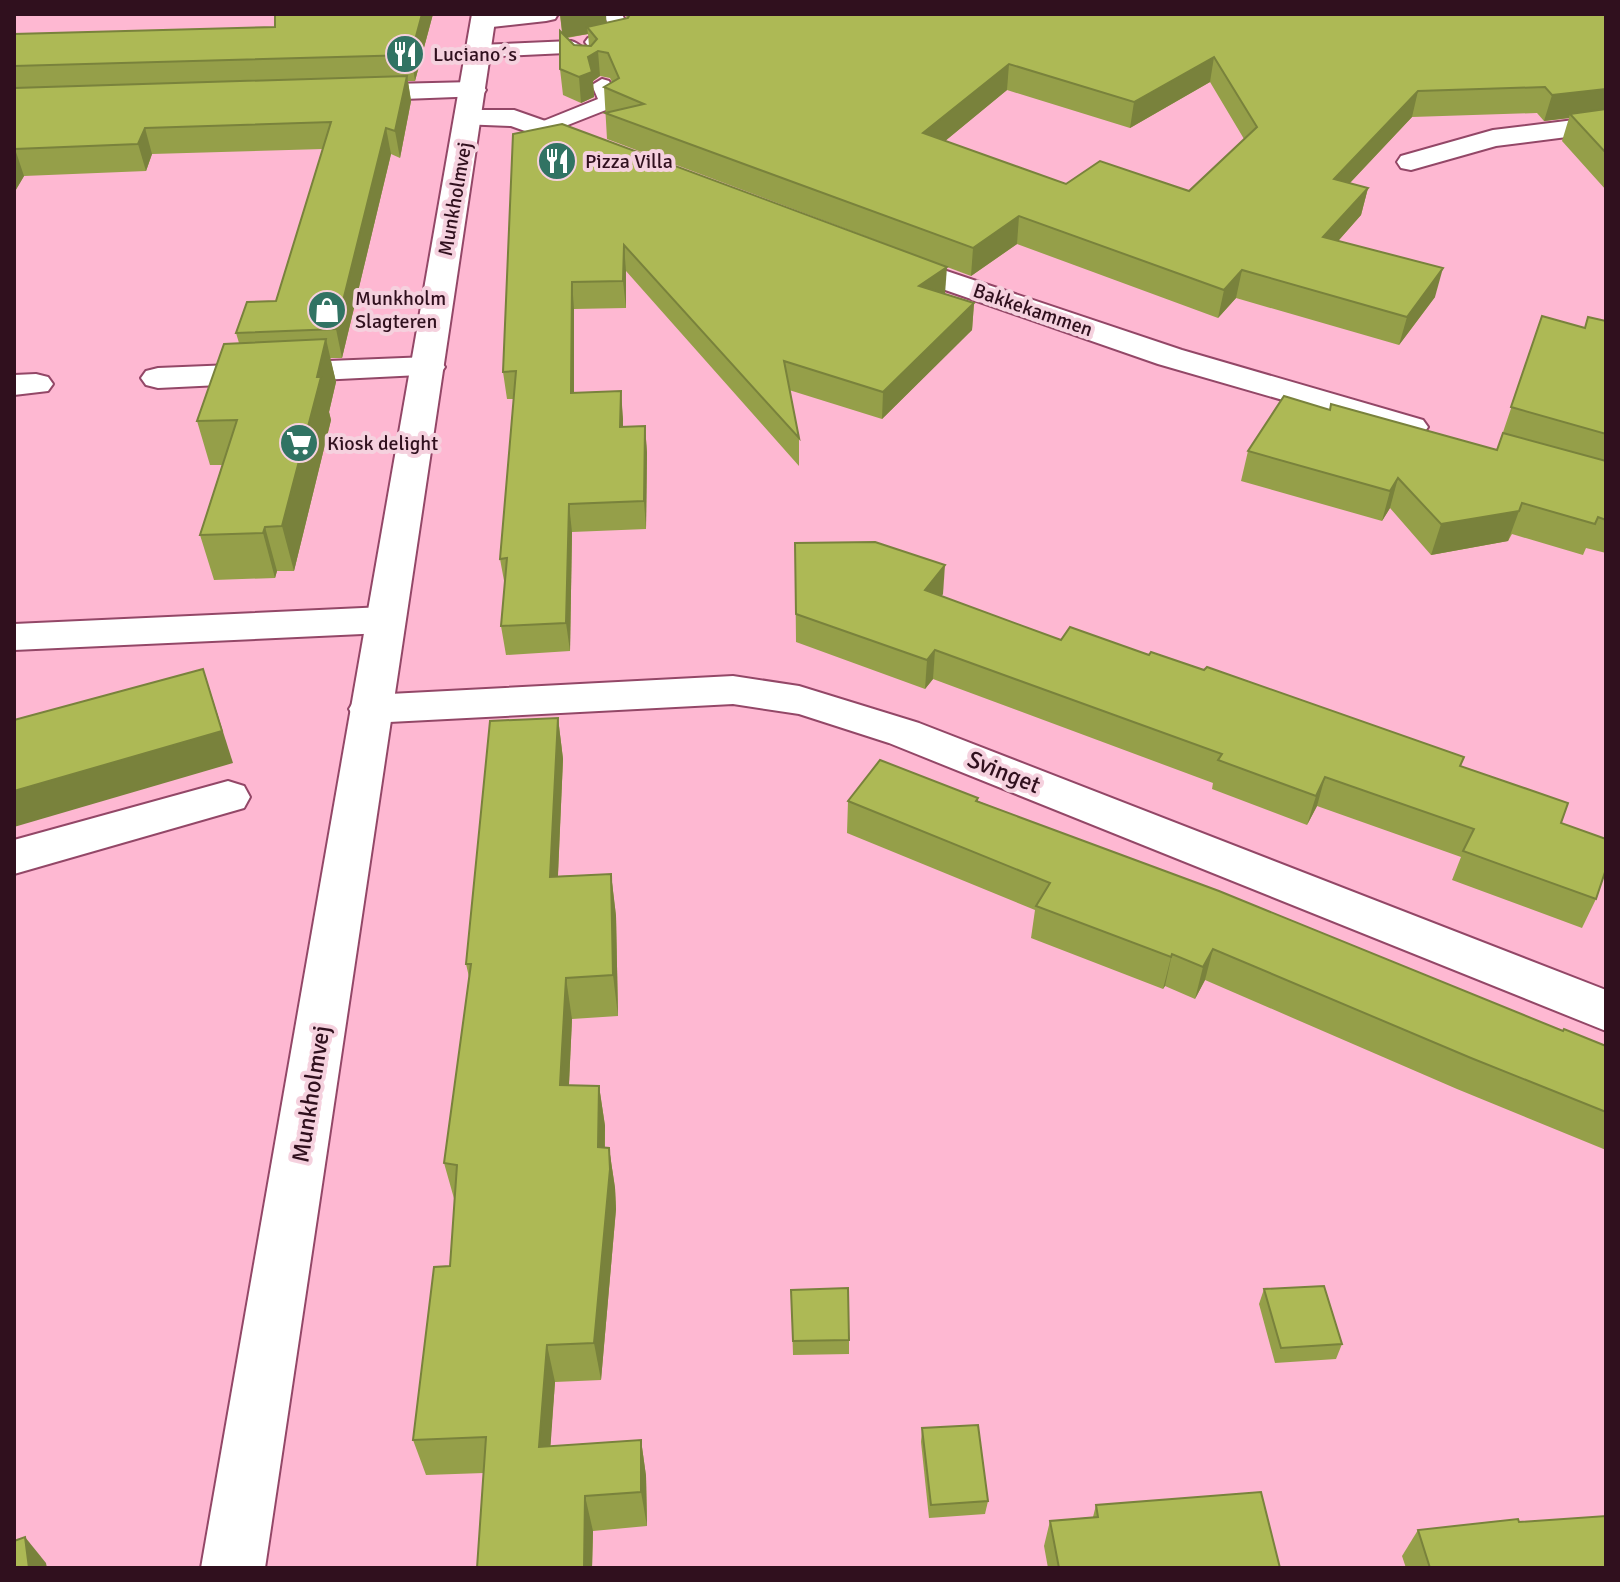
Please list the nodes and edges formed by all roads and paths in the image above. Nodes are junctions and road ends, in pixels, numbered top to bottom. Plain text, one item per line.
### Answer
1 (546, 14) edge
2 (613, 14) edge
3 (571, 47) junction
4 (478, 59) edge
5 (586, 64) edge
6 (602, 85) edge
7 (332, 94) edge
8 (1606, 124) edge
9 (543, 128) junction
10 (625, 159) edge
11 (1411, 162) dead end
12 (860, 250) edge
13 (428, 367) junction
14 (158, 378) dead end
15 (1435, 434) edge
16 (384, 620) junction
17 (14, 637) edge
18 (370, 709) junction
19 (228, 797) dead end
20 (14, 857) edge
21 (1606, 1011) edge
22 (233, 1568) edge

1 - 4 street
2 - 3 lane
3 - 4 lane
3 - 5 lane
4 - 7 street
4 - 9 street
4 - 13 street, Munkholmvej
6 - 9 lane
8 - 11 street
9 - 10 street
12 - 15 street, Bakkekammen
13 - 14 street
13 - 16 street, Munkholmvej
16 - 17 street
16 - 18 street, Munkholmvej
18 - 21 street, Svinget
18 - 22 street, Munkholmvej
19 - 20 street

